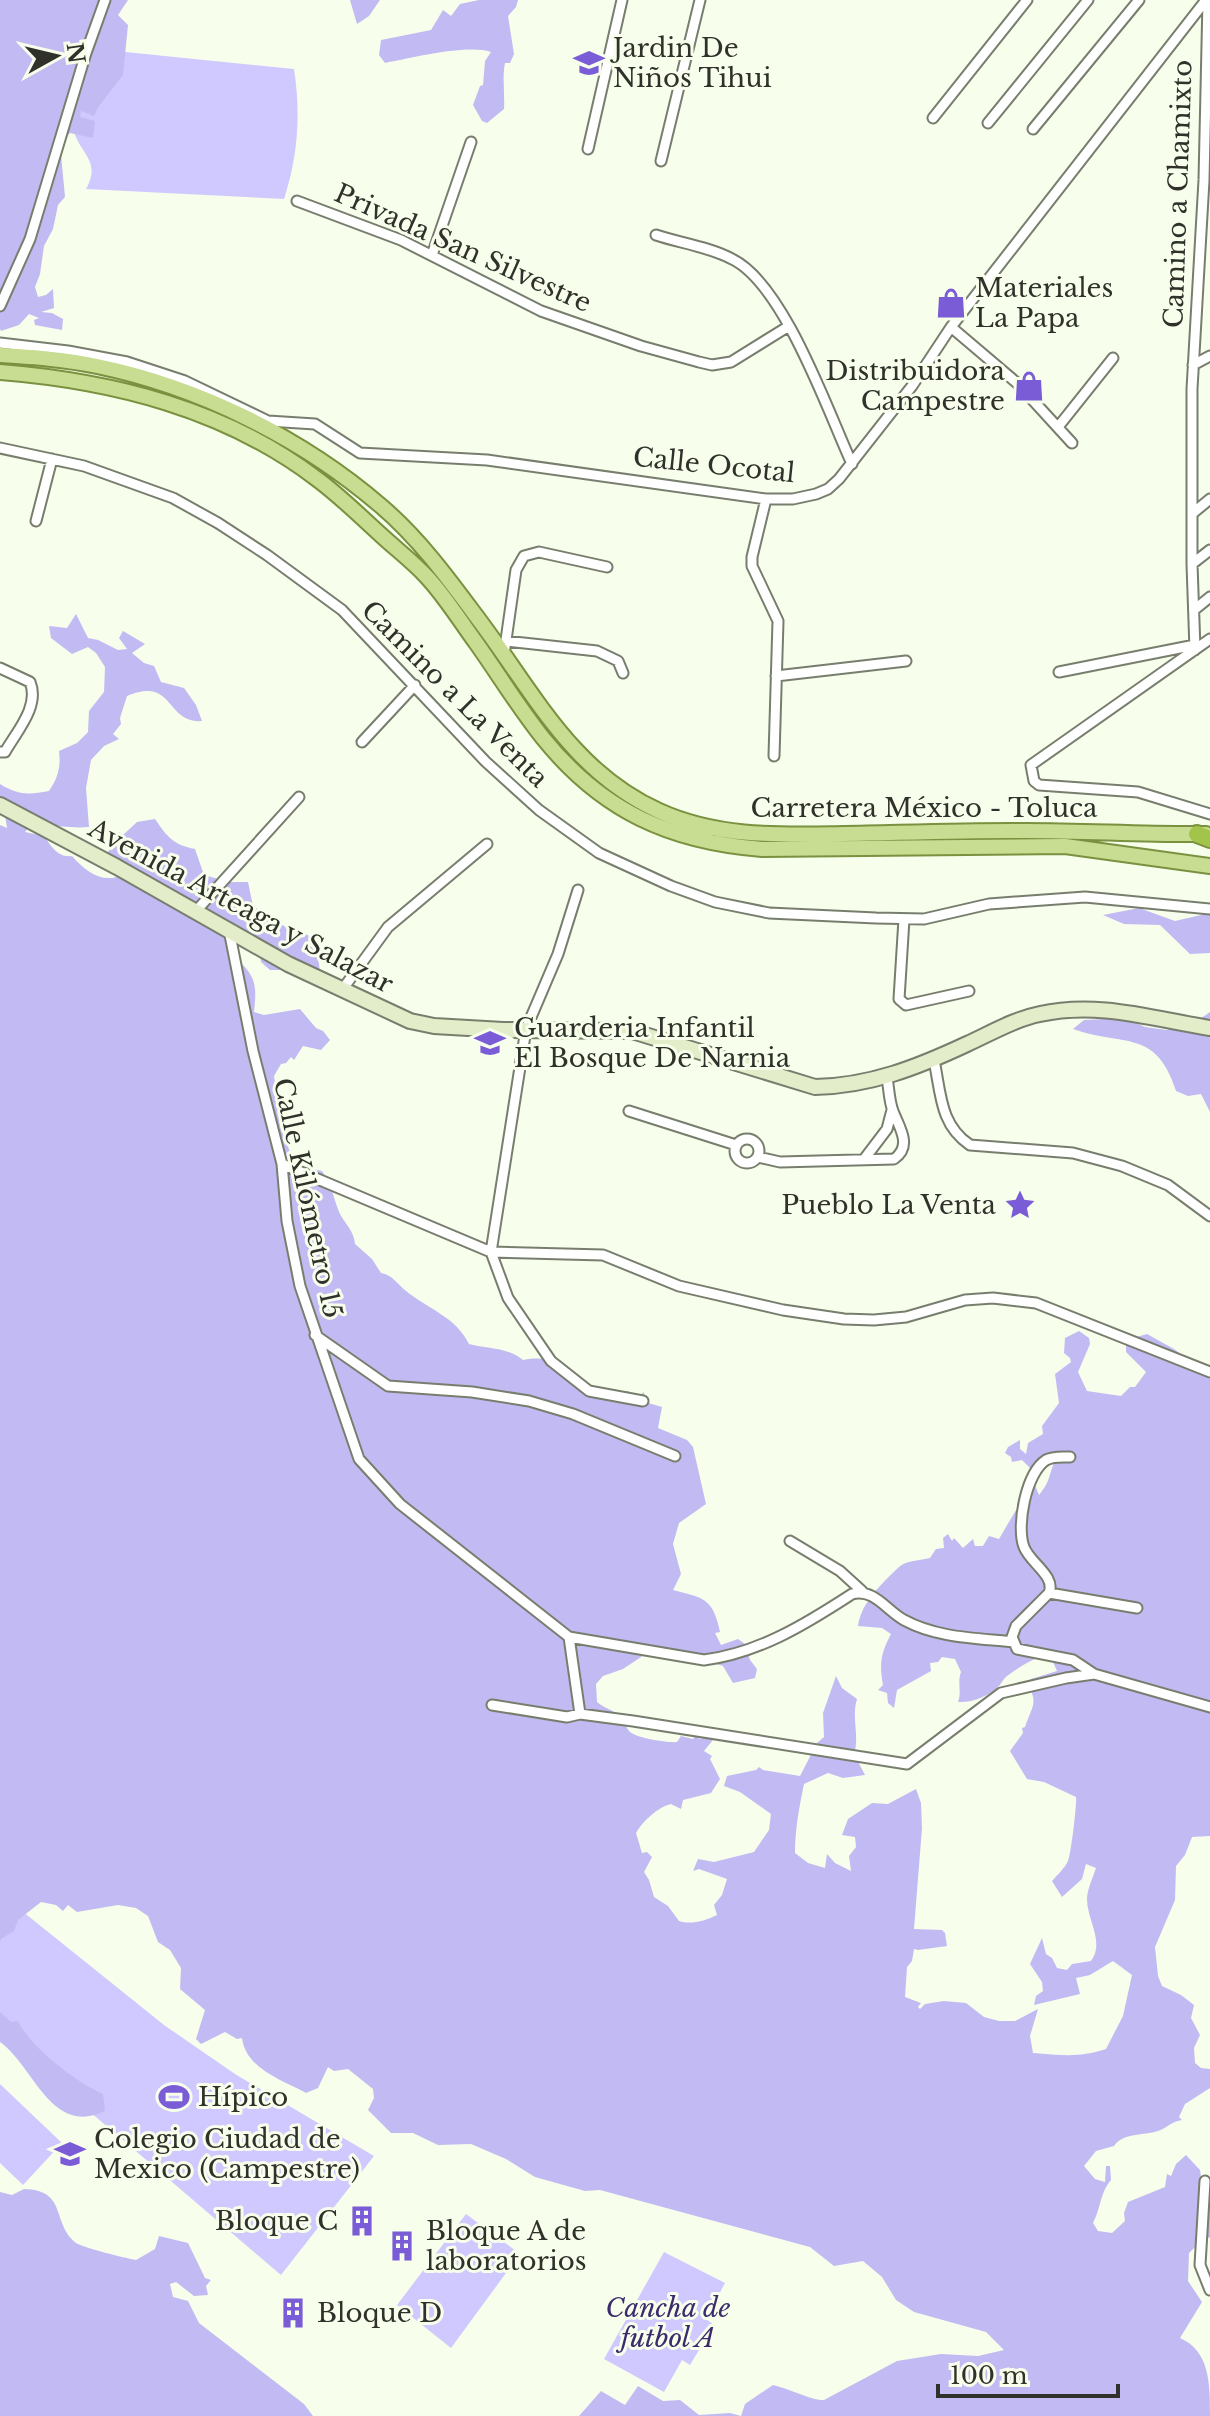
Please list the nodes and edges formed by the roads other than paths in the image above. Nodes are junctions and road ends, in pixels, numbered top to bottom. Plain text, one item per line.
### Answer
1 (105, 0) edge
2 (622, 0) edge
3 (700, 0) edge
4 (1027, 0) edge
5 (1088, 0) edge
6 (1139, 0) edge
7 (1207, 0) edge
8 (933, 118) dead end
9 (988, 123) dead end
10 (1033, 129) dead end
11 (471, 142) dead end
12 (588, 149) dead end
13 (661, 161) dead end
14 (297, 201) dead end
15 (656, 235) dead end
16 (432, 255) junction
17 (0, 306) edge
18 (789, 326) junction
19 (951, 327) junction
20 (0, 343) edge
21 (0, 355) edge
22 (1210, 356) edge
23 (1113, 358) dead end
24 (1193, 365) junction
25 (0, 372) edge
26 (1058, 427) junction
27 (1072, 443) dead end
28 (0, 448) edge
29 (52, 459) junction
30 (852, 464) junction
31 (766, 499) junction
32 (1210, 499) edge
33 (1193, 513) junction
34 (36, 521) dead end
35 (1210, 550) edge
36 (1192, 564) junction
37 (607, 567) dead end
38 (1210, 597) edge
39 (1194, 610) junction
40 (1210, 639) edge
41 (505, 647) junction
42 (1195, 648) junction
43 (906, 661) dead end
44 (0, 668) edge
45 (1059, 672) dead end
46 (623, 673) dead end
47 (776, 676) junction
48 (415, 685) junction
49 (362, 742) dead end
50 (0, 752) edge
51 (774, 756) dead end
52 (299, 797) dead end
53 (0, 805) edge
54 (1210, 814) edge
55 (1206, 836) edge
56 (487, 844) dead end
57 (1210, 866) edge
58 (578, 890) dead end
59 (1210, 909) edge
60 (196, 911) junction
61 (904, 919) junction
62 (229, 930) junction
63 (342, 990) junction
64 (969, 991) dead end
65 (1210, 1028) edge
66 (526, 1029) junction
67 (934, 1060) junction
68 (887, 1078) junction
69 (892, 1110) junction
70 (629, 1111) dead end
71 (736, 1145) junction
72 (758, 1157) junction
73 (865, 1158) junction
74 (282, 1164) junction
75 (1210, 1216) edge
76 (491, 1252) junction
77 (315, 1335) junction
78 (1210, 1372) edge
79 (643, 1401) dead end
80 (675, 1456) dead end
81 (1070, 1457) dead end
82 (790, 1541) dead end
83 (862, 1591) junction
84 (1049, 1593) junction
85 (1137, 1608) dead end
86 (569, 1637) junction
87 (1013, 1642) junction
88 (1094, 1674) junction
89 (492, 1705) dead end
90 (1210, 1707) edge
91 (580, 1714) junction
92 (1205, 2181) dead end
93 (1210, 2290) edge

1 - 17 street
2 - 12 street
3 - 13 street
4 - 8 street
5 - 9 street
6 - 10 street
7 - 19 street, Calle Ocotal
7 - 24 street, Camino a Chamixto
11 - 16 street
14 - 16 street, Privada San Silvestre
15 - 18 street
16 - 18 street, Privada San Silvestre
18 - 30 street
19 - 26 street
19 - 30 street, Calle Ocotal
20 - 31 street, Calle Ocotal
21 - 41 main road, Carretera México - Toluca
22 - 24 street
23 - 26 street
24 - 33 street, Camino a Chamixto
25 - 57 main road, Carretera México - Toluca
26 - 27 street
28 - 29 street, Camino a La Venta
29 - 34 street
29 - 48 street, Camino a La Venta
30 - 31 street, Calle Ocotal
31 - 47 street
32 - 33 street
33 - 36 street, Camino a Chamixto
35 - 36 street
36 - 39 street, Camino a Chamixto
37 - 41 street
38 - 39 street
39 - 42 street, Camino a Chamixto
40 - 42 street
41 - 46 street
41 - 55 main road, Carretera México - Toluca
42 - 45 street
42 - 54 street
43 - 47 street
44 - 50 street
47 - 51 street
48 - 49 street
48 - 61 street, Camino a La Venta
52 - 60 street
53 - 60 street, Avenida Arteaga y Salazar
56 - 63 street
58 - 66 street
59 - 61 street, Camino a La Venta
60 - 62 street, Avenida Arteaga y Salazar
61 - 64 street
62 - 63 street, Avenida Arteaga y Salazar
62 - 74 street, Calle Kilómetro 15
63 - 66 street, Avenida Arteaga y Salazar
65 - 67 street, Avenida Arteaga y Salazar
66 - 68 street, Avenida Arteaga y Salazar
66 - 76 street
67 - 68 street, Avenida Arteaga y Salazar
67 - 75 street
68 - 69 street
69 - 73 street
69 - 73 street
70 - 71 street
71 - 72 street
71 - 72 street
72 - 73 street
74 - 76 street
74 - 77 street, Calle Kilómetro 15
76 - 78 street
76 - 79 street
77 - 80 street
77 - 86 street, Calle Kilómetro 15
81 - 84 street
82 - 83 street
83 - 86 street
83 - 87 street
84 - 85 street
84 - 87 street
86 - 91 street
87 - 88 street
88 - 90 street
88 - 91 street
89 - 91 street
92 - 93 street

